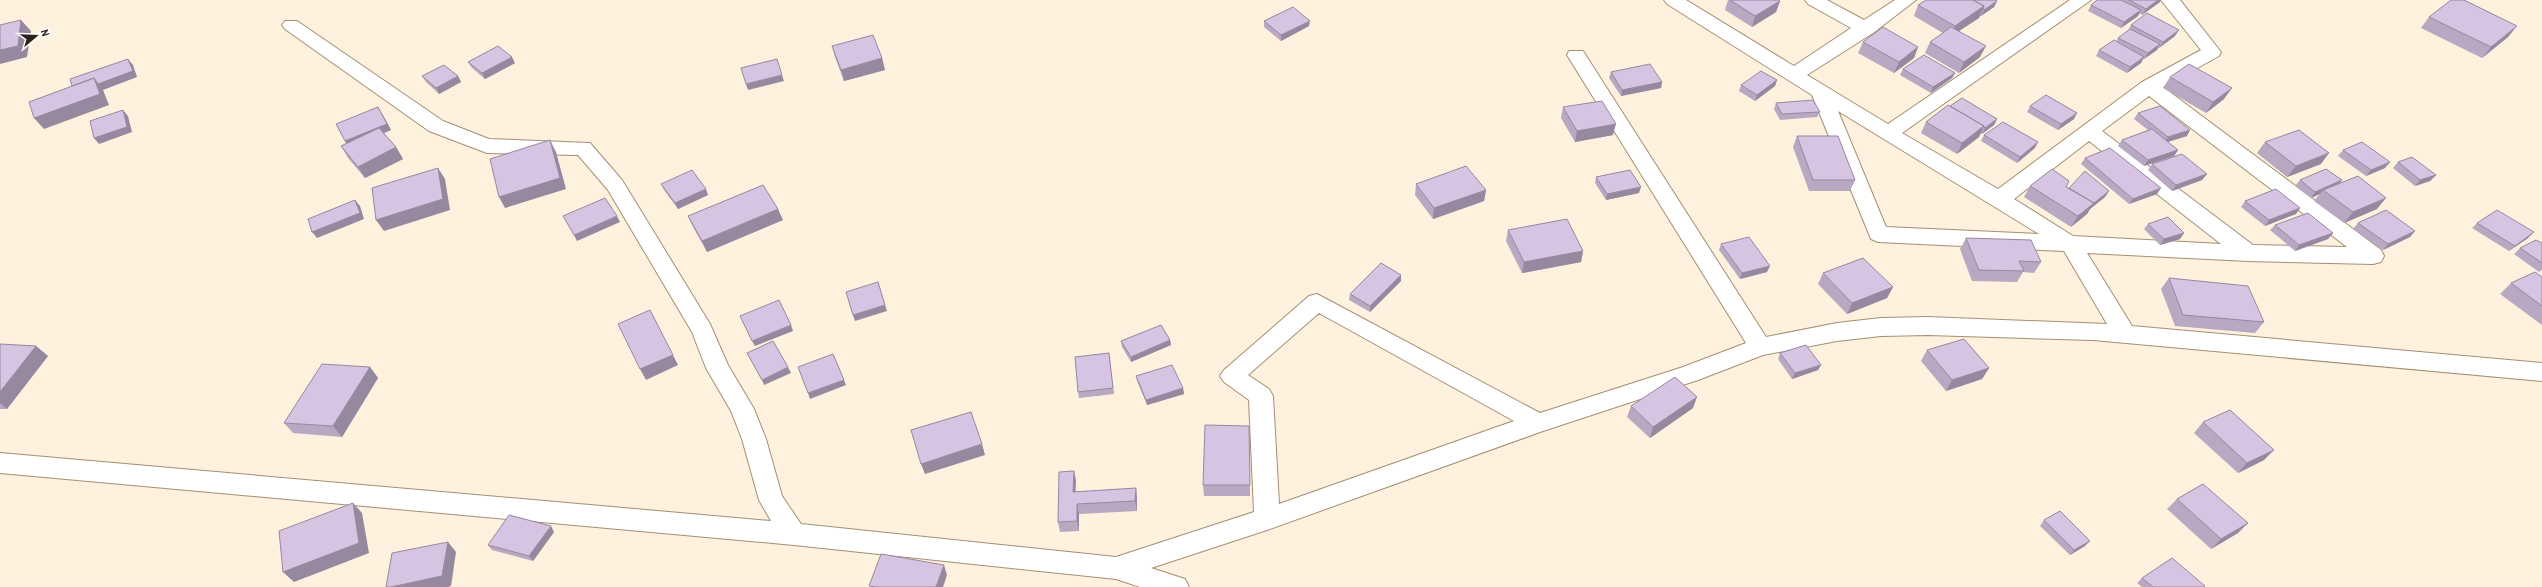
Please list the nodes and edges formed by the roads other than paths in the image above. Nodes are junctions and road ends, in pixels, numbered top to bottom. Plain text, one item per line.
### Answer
1 (1672, 0) edge
2 (1814, 0) edge
3 (1907, 0) edge
4 (2082, 0) edge
5 (2170, 0) edge
6 (291, 25) dead end
7 (1866, 29) junction
8 (1576, 55) dead end
9 (1795, 74) junction
10 (2149, 86) junction
11 (1820, 90) junction
12 (2089, 131) junction
13 (1888, 133) junction
14 (1999, 199) junction
15 (2071, 245) junction
16 (2248, 253) junction
17 (2126, 335) junction
18 (1760, 347) junction
19 (2542, 372) edge
20 (1538, 423) junction
21 (0, 463) edge
22 (1267, 519) junction
23 (794, 534) junction
24 (1116, 568) junction
25 (1176, 587) edge

1 - 9 street
2 - 7 street
3 - 7 street
4 - 13 street
5 - 10 street
6 - 23 street
7 - 9 street
8 - 18 street
9 - 11 street
10 - 12 street
10 - 16 street
11 - 13 street
11 - 15 street
12 - 14 street
12 - 16 street
13 - 14 street
14 - 15 street
15 - 16 street
15 - 17 street
17 - 18 street
17 - 19 street
18 - 20 street
20 - 22 street
20 - 22 street
21 - 23 street
22 - 24 street
23 - 24 street
24 - 25 street

